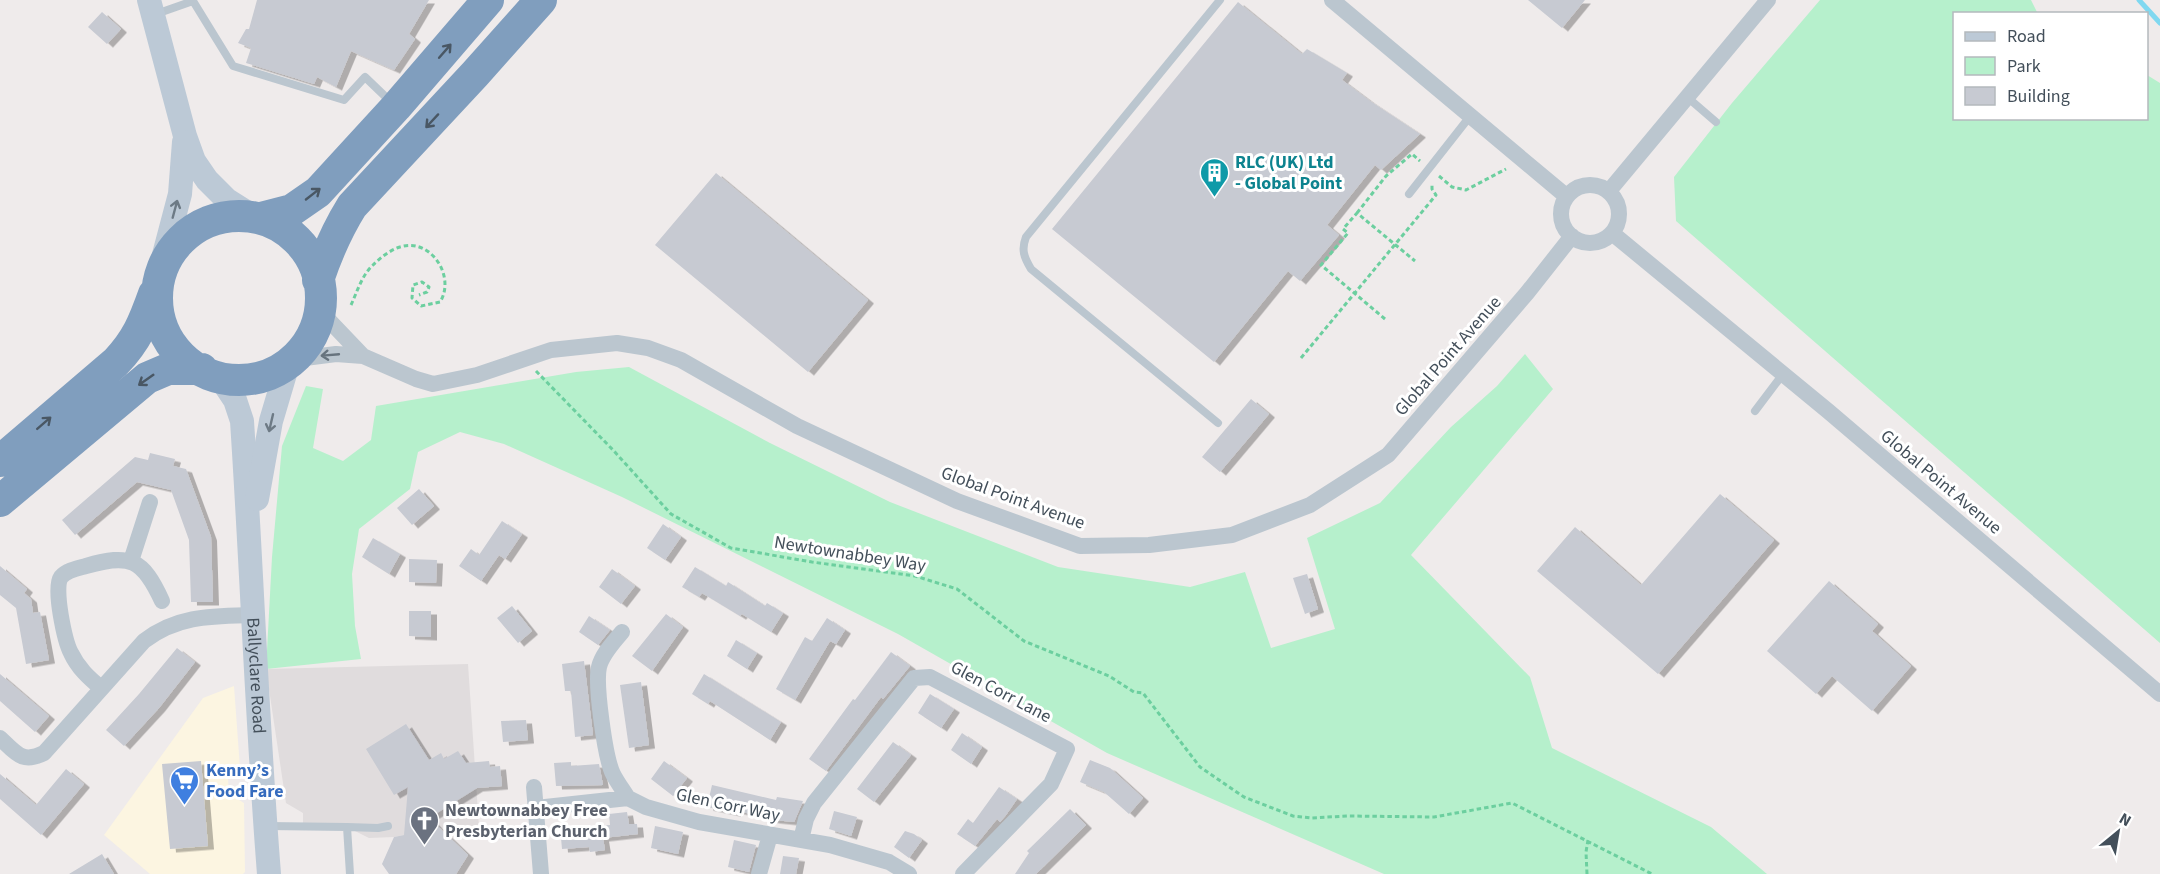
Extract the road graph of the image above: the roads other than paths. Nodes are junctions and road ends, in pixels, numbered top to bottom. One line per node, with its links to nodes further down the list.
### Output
1 (488, 0): 8 (highway, one-way to 1)
2 (541, 0): 19 (highway, one-way to 19)
3 (1220, 0): 26 (lane)
4 (1332, 0): 9 (street)
5 (1768, 0): 7 (street)
6 (150, 8): 8 (lane); 11 (main road)
7 (1687, 97): 10 (lane); 12 (street)
8 (396, 107): 15 (highway, one-way to 8)
9 (1471, 116): 13 (lane); 14 (street)
10 (1716, 122)
11 (185, 136): 15 (main road); 18 (main road, one-way to 11)
12 (1609, 191): 14 (street); 16 (street)
13 (1409, 194)
14 (1566, 196): 17 (street)
15 (257, 218): 18 (highway); 19 (highway)
16 (1612, 233): 17 (street); 24 (street, Global Point Avenue)
17 (1572, 237): 21 (street, Global Point Avenue)
18 (158, 280): 23 (highway); 27 (highway, one-way to 18)
19 (318, 280): 20 (highway)
20 (320, 311): 21 (street, Global Point Avenue); 22 (highway)
21 (363, 356): 22 (street, Global Point Avenue, one-way to 22)
22 (292, 363): 23 (highway); 30 (main road, Ballyclare Road, one-way to 30)
23 (210, 373): 28 (highway, one-way to 28); 30 (main road, Ballyclare Road)
24 (1783, 374): 25 (lane); 36 (street, Global Point Avenue)
25 (1755, 411)
26 (1218, 423)
27 (0, 461)
28 (0, 501)
29 (150, 502): 31 (street)
30 (251, 550): 33 (main road, Ballyclare Road)
31 (131, 561): 32 (street); 35 (street)
32 (162, 601)
33 (253, 615): 35 (street); 41 (main road, Ballyclare Road)
34 (622, 632): 39 (street)
35 (101, 688): 37 (street)
36 (2160, 694)
37 (0, 738)
38 (534, 787): 40 (street)
39 (628, 798): 40 (street, Glen Corr Way); 44 (street, Glen Corr Way)
40 (536, 808): 48 (street)
41 (265, 826): 43 (lane); 46 (main road, Ballyclare Road)
42 (388, 826): 43 (lane)
43 (347, 827): 47 (lane)
44 (770, 835): 45 (street, Glen Corr Way); 49 (street)
45 (801, 840): 50 (street, Glen Corr Way); 51 (street, Glen Corr Lane)
46 (269, 874)
47 (350, 874)
48 (541, 874)
49 (759, 874)
50 (909, 874)
51 (963, 874)

